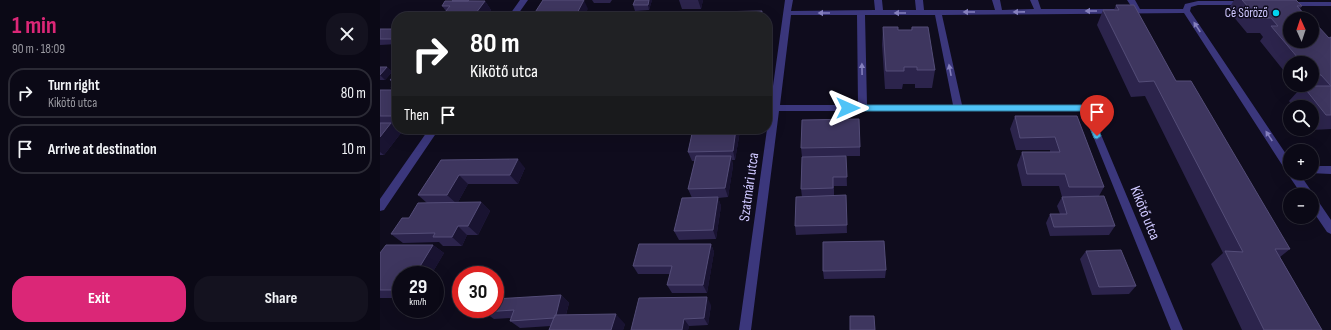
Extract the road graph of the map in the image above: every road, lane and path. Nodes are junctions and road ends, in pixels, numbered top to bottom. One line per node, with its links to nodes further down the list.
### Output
1 (524, 0): 14 (street)
2 (789, 0): 18 (street, Szatmári utca)
3 (878, 0): 20 (street)
4 (919, 0): 15 (street)
5 (996, 0): 17 (street)
6 (1034, 0): 13 (street)
7 (1131, 0): 11 (street)
8 (1253, 4): 12 (street)
9 (1276, 4): 10 (street)
10 (1331, 4)
11 (1137, 10): 12 (street); 13 (street, one-way to 13)
12 (1186, 10): 27 (street, one-way to 12)
13 (1038, 11): 17 (street, one-way to 17)
14 (516, 12)
15 (920, 12): 16 (street); 20 (street, one-way to 20)
16 (938, 12): 17 (street, one-way to 16); 23 (street, one-way to 16)
17 (999, 12)
18 (787, 13): 19 (street, one-way to 18); 21 (street, Szatmári utca)
19 (861, 13): 20 (street); 22 (street, one-way to 19)
20 (879, 13)
21 (775, 108): 22 (street); 24 (street, Szatmári utca)
22 (863, 108): 23 (street)
23 (958, 108): 34 (street, Kikötő utca)
24 (772, 130)
25 (431, 134): 30 (street)
26 (771, 134): 33 (street, Szatmári utca)
27 (1283, 157)
28 (1319, 170): 29 (street)
29 (1331, 170)
30 (380, 207)
31 (1319, 211): 32 (street)
32 (1331, 229)
33 (745, 330)
34 (1177, 330)

